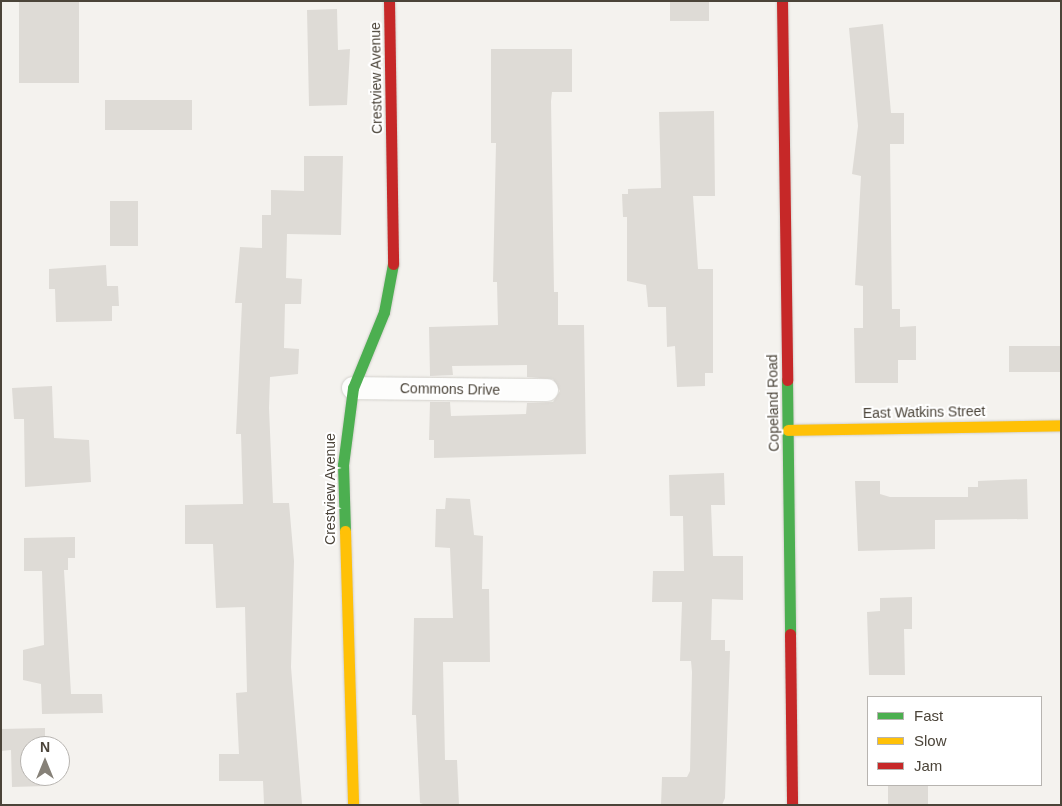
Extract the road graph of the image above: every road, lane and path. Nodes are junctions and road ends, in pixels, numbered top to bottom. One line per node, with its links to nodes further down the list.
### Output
1 (389, 1): 3 (street, Crestview Avenue)
2 (782, 1): 6 (street, Copeland Road)
3 (353, 388): 4 (street, Commons Drive); 7 (street, Crestview Avenue)
4 (547, 390)
5 (1061, 425): 6 (street, East Watkins Street)
6 (788, 430): 8 (street, Copeland Road)
7 (353, 805)
8 (792, 805)

